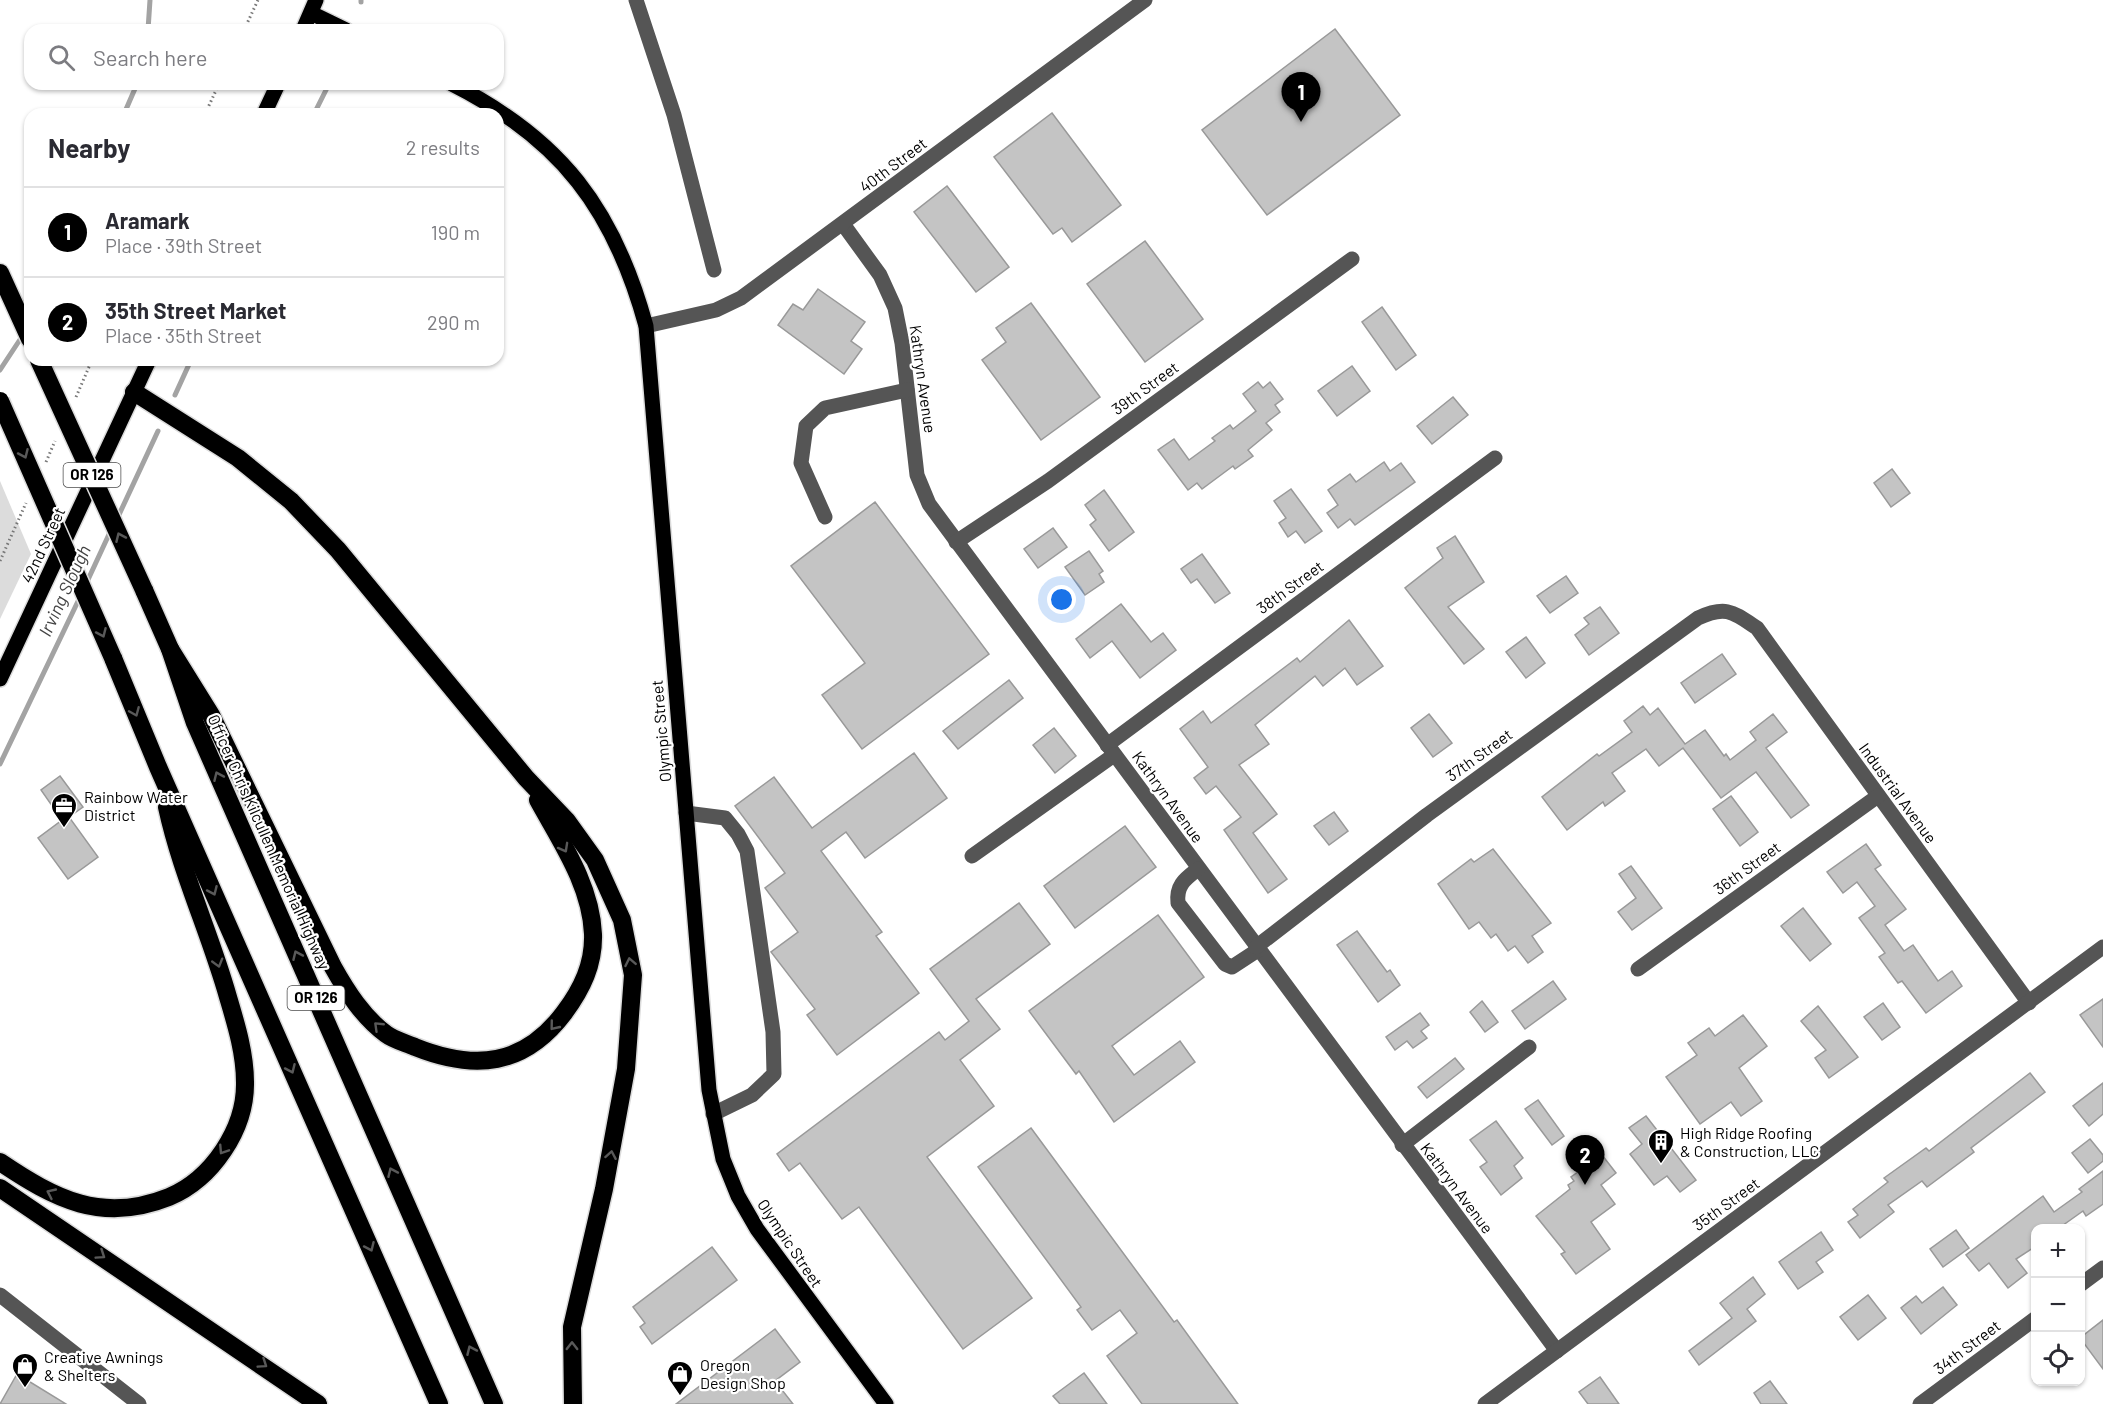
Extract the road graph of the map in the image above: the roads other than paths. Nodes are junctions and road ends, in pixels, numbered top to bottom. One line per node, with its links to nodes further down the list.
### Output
1 (636, 0): 13 (street)
2 (1145, 0): 11 (street, 40th Street)
3 (314, 6): 4 (main road); 5 (main road)
4 (306, 24)
5 (337, 24)
6 (275, 90): 8 (main road)
7 (463, 90): 9 (main road, Olympic Street)
8 (267, 108)
9 (495, 108)
10 (504, 113): 16 (main road, Olympic Street)
11 (843, 224): 16 (street, 40th Street); 19 (street, Kathryn Avenue)
12 (1352, 259): 24 (street, 39th Street)
13 (714, 270)
14 (0, 273): 15 (highway)
15 (24, 326)
16 (646, 326): 32 (main road, Olympic Street)
17 (42, 366): 26 (highway, Officer Chris Kilcullen Memorial Highway / OR 126, one-way to 17, bridge)
18 (146, 366): 20 (main road, 42nd Street)
19 (907, 390): 23 (street); 24 (street, Kathryn Avenue)
20 (134, 392): 27 (main road, 42nd Street); 30 (highway)
21 (0, 401): 29 (highway, OR 126, one-way to 29, bridge)
22 (1495, 458): 28 (street, 38th Street)
23 (825, 517)
24 (956, 542): 28 (street, Kathryn Avenue)
25 (1733, 611): 31 (street, Industrial Avenue); 36 (street, 37th Street)
26 (170, 649): 30 (highway, one-way to 26); 52 (highway, Officer Chris Kilcullen Memorial Highway / OR 126, one-way to 26)
27 (0, 679)
28 (1110, 750): 33 (street, 38th Street); 34 (street, Kathryn Avenue)
29 (158, 767): 42 (highway, one-way to 42); 51 (highway, OR 126, one-way to 51)
30 (526, 778): 53 (highway, one-way to 30)
31 (1878, 796): 37 (street, 36th Street); 38 (street, Industrial Avenue)
32 (686, 813): 40 (main road, Olympic Street); 40 (street)
33 (972, 856)
34 (1198, 869): 36 (street, Kathryn Avenue); 36 (street, 37th Street)
35 (2103, 947): 38 (street, 35th Street)
36 (1257, 949): 41 (street, Kathryn Avenue)
37 (1638, 969)
38 (2029, 1003): 48 (street, 35th Street)
39 (1529, 1047): 41 (street)
40 (713, 1114): 54 (main road, Olympic Street)
41 (1402, 1145): 48 (street, Kathryn Avenue)
42 (0, 1162)
43 (0, 1188): 50 (highway, one-way to 50)
44 (2103, 1268): 45 (street)
45 (2085, 1281)
46 (0, 1295): 49 (street)
47 (2031, 1322): 56 (street, 34th Street)
48 (1557, 1351): 55 (street, 35th Street)
49 (140, 1404)
50 (318, 1404)
51 (439, 1404)
52 (494, 1404)
53 (573, 1404)
54 (886, 1404)
55 (1485, 1404)
56 (1920, 1404)

